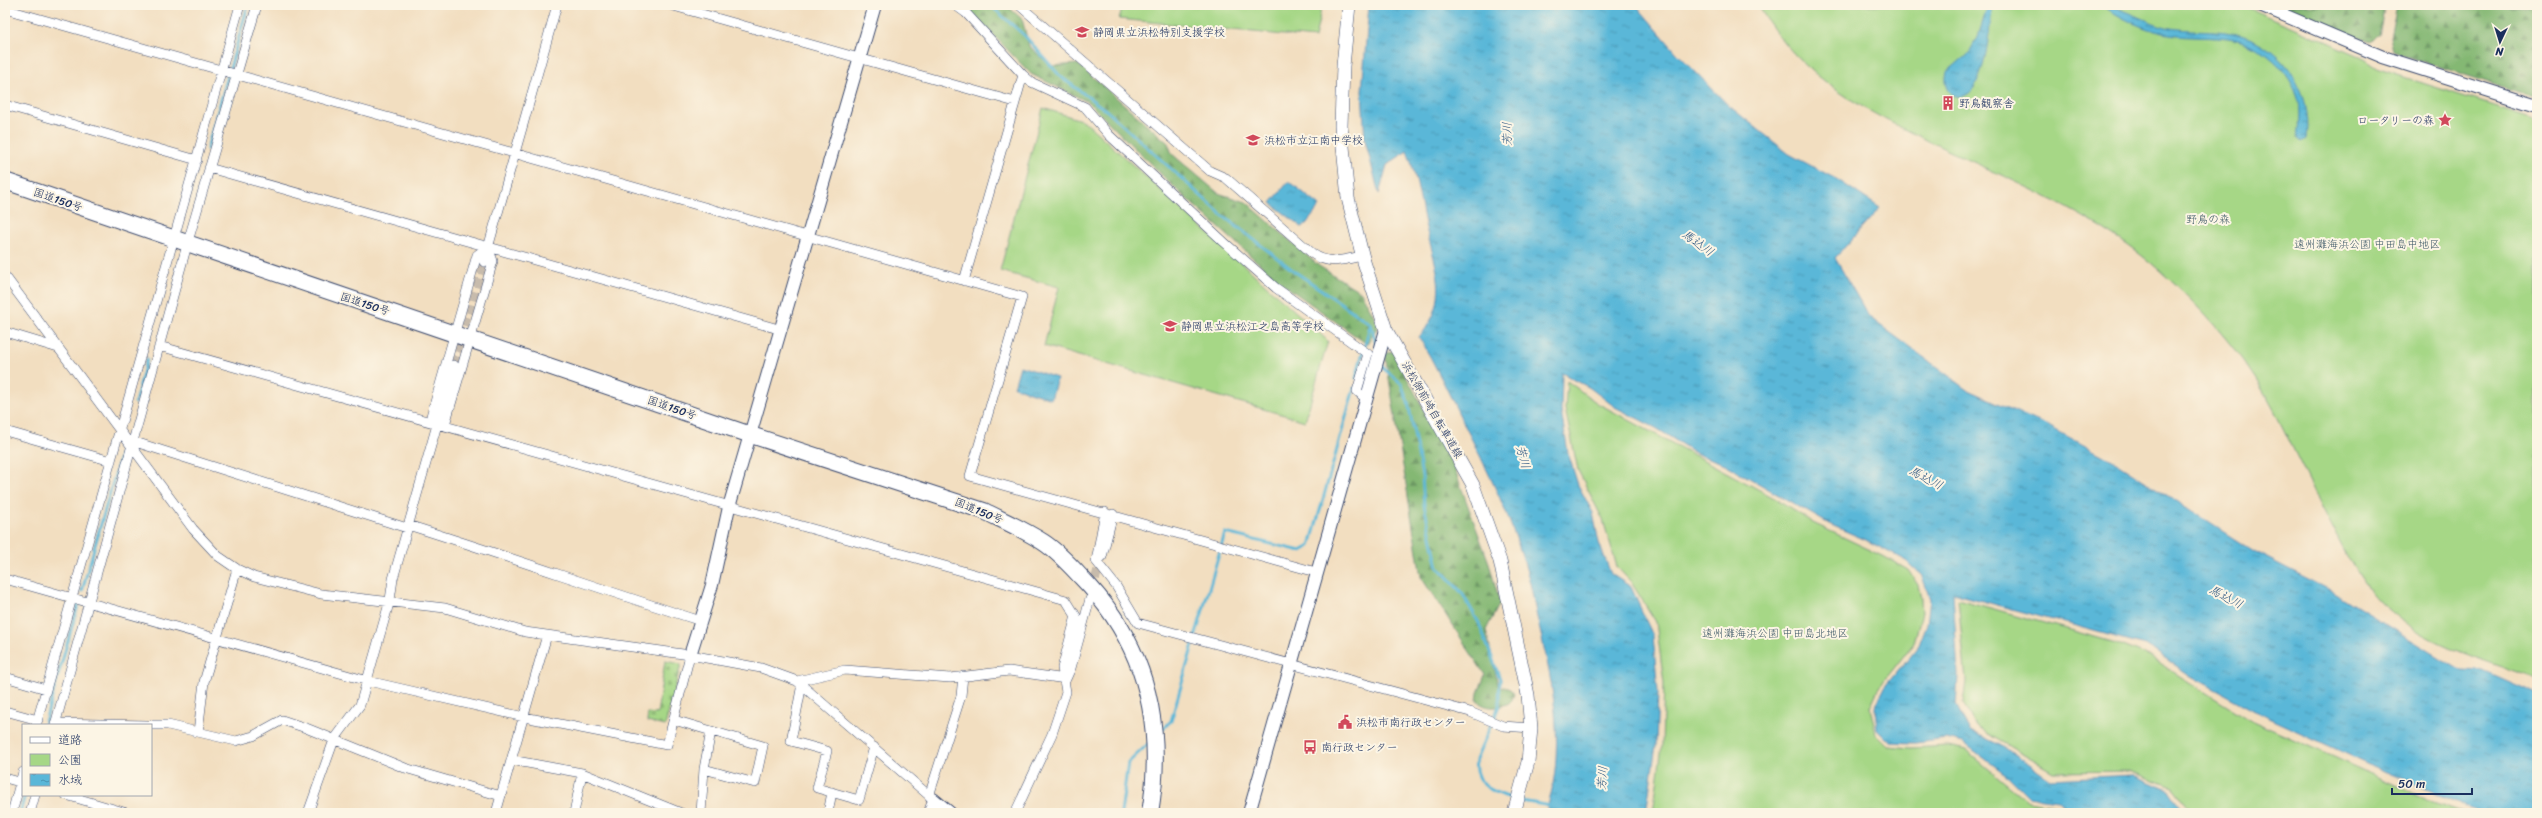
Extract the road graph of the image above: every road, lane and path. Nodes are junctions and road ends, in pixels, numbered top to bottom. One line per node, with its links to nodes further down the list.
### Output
1 (240, 5): 12 (street)
2 (257, 5): 13 (street)
3 (557, 5): 18 (street)
4 (670, 5): 11 (street)
5 (875, 5): 11 (street)
6 (955, 5): 14 (street)
7 (1019, 5): 25 (street)
8 (1350, 5): 25 (main road, 浜松御前崎自転車道線)
9 (2260, 5): 17 (street)
10 (5, 9): 12 (street)
11 (859, 58): 15 (street); 22 (street)
12 (222, 71): 13 (street); 19 (street)
13 (237, 75): 18 (street); 20 (street)
14 (1023, 75): 15 (street); 37 (street)
15 (1015, 102): 28 (street)
16 (5, 105): 19 (street)
17 (2537, 106)
18 (514, 154): 22 (street); 24 (street)
19 (197, 160): 23 (street)
20 (209, 168): 23 (street); 24 (street)
21 (5, 181): 23 (highway, 国道150号)
22 (809, 237): 28 (street); 29 (street)
23 (180, 243): 32 (highway, 国道150号); 34 (street); 39 (street)
24 (488, 247): 26 (street); 29 (street); 32 (street); 33 (street)
25 (1362, 256): 30 (main road, 浜松御前崎自転車道線)
26 (484, 262)
27 (5, 276): 35 (street)
28 (964, 281): 45 (street)
29 (782, 330): 41 (street)
30 (1386, 330): 37 (street); 72 (main road, 浜松御前崎自転車道線)
31 (5, 332): 35 (street)
32 (454, 334): 33 (highway, 国道150号); 38 (street)
33 (471, 339): 38 (street); 41 (highway, 国道150号)
34 (159, 346): 38 (street); 42 (street)
35 (58, 348): 39 (street)
36 (454, 365): 38 (street)
37 (1366, 399): 49 (street)
38 (437, 424): 44 (street); 46 (street)
39 (120, 431): 42 (street); 43 (street)
40 (5, 432): 43 (street)
41 (751, 435): 44 (street); 99 (highway, 国道150号)
42 (131, 443): 46 (street); 48 (street); 54 (street)
43 (111, 461): 51 (street)
44 (729, 508): 55 (street); 62 (street)
45 (1109, 513): 47 (street); 49 (street); 59 (street)
46 (408, 527): 53 (street); 55 (street)
47 (1102, 557)
48 (237, 569): 53 (street); 57 (street)
49 (1316, 572): 59 (street)
50 (5, 578): 51 (street)
51 (72, 597): 54 (street); 65 (street)
52 (1090, 599): 62 (street)
53 (390, 600): 56 (street); 63 (street)
54 (90, 601): 57 (street); 70 (street)
55 (701, 621): 58 (street)
56 (547, 635): 58 (street); 67 (street)
57 (218, 638): 63 (street); 74 (street)
58 (690, 655): 64 (street); 68 (street)
59 (1291, 664): 72 (street); 100 (street)
60 (963, 676): 62 (street); 64 (street); 86 (street)
61 (5, 677): 65 (street)
62 (1066, 679): 98 (street)
63 (368, 681): 67 (street); 75 (street)
64 (800, 682): 76 (street); 82 (street)
65 (46, 689): 69 (street)
66 (5, 711): 69 (street)
67 (524, 717): 68 (street); 77 (street)
68 (674, 720): 73 (street)
69 (37, 723)
70 (55, 724)
71 (152, 725): 74 (street)
72 (1531, 728): 101 (main road, 浜松御前崎自転車道線)
73 (711, 731): 78 (street); 78 (street)
74 (198, 732): 75 (street)
75 (334, 740): 85 (street); 90 (street)
76 (874, 747): 82 (street); 86 (street)
77 (511, 760): 79 (street); 85 (street)
78 (704, 769): 94 (street)
79 (582, 773): 92 (street); 93 (street)
80 (5, 778): 81 (street)
81 (22, 782): 87 (street)
82 (832, 792): 95 (street)
83 (35, 796): 88 (street)
84 (69, 796): 89 (street)
85 (501, 796): 91 (street)
86 (931, 797): 96 (street); 97 (street)
87 (12, 813)
88 (30, 813)
89 (127, 813)
90 (308, 813)
91 (496, 813)
92 (574, 813)
93 (681, 813)
94 (701, 813)
95 (828, 813)
96 (928, 813)
97 (950, 813)
98 (1015, 813)
99 (1150, 813)
100 (1249, 813)
101 (1514, 813)

